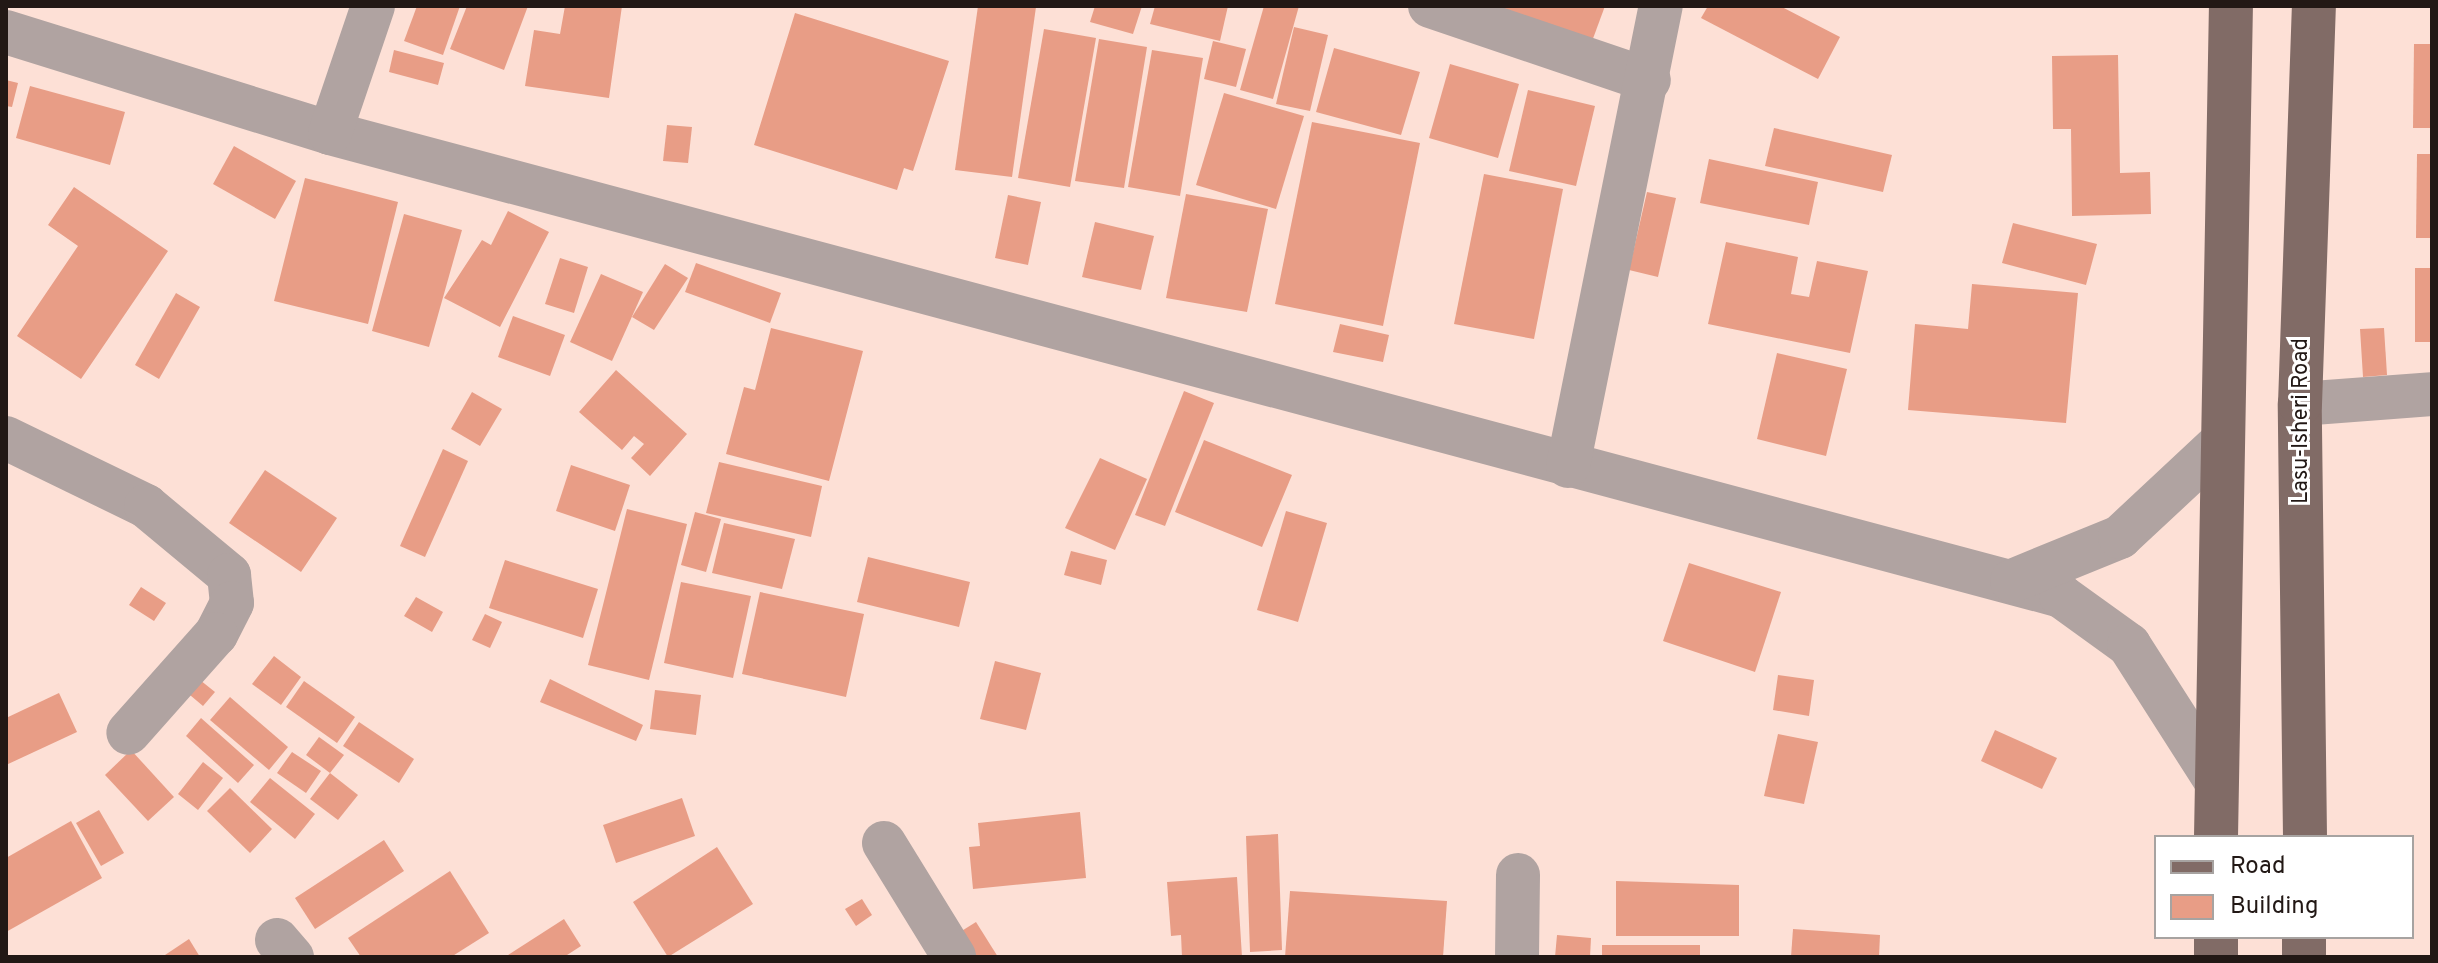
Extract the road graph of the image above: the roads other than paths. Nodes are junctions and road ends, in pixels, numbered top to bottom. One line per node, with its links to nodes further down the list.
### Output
1 (373, 6): 8 (street)
2 (1430, 6): 7 (street)
3 (1661, 6): 7 (street)
4 (2231, 6): 12 (main road)
5 (2314, 6): 10 (main road, Lasu-Isheri Road)
6 (6, 32): 8 (street)
7 (1649, 80): 13 (street)
8 (330, 133): 13 (street)
9 (2432, 394): 10 (street)
10 (2300, 404): 18 (main road, Lasu-Isheri Road)
11 (6, 438): 15 (street)
12 (2222, 442): 14 (street); 16 (main road)
13 (1568, 466): 14 (street)
14 (2012, 581): 16 (street)
15 (128, 733)
16 (2216, 781): 17 (main road)
17 (2216, 835)
18 (2305, 835)
19 (884, 843): 21 (street)
20 (1518, 875): 22 (street)
21 (954, 957)
22 (1517, 957)

